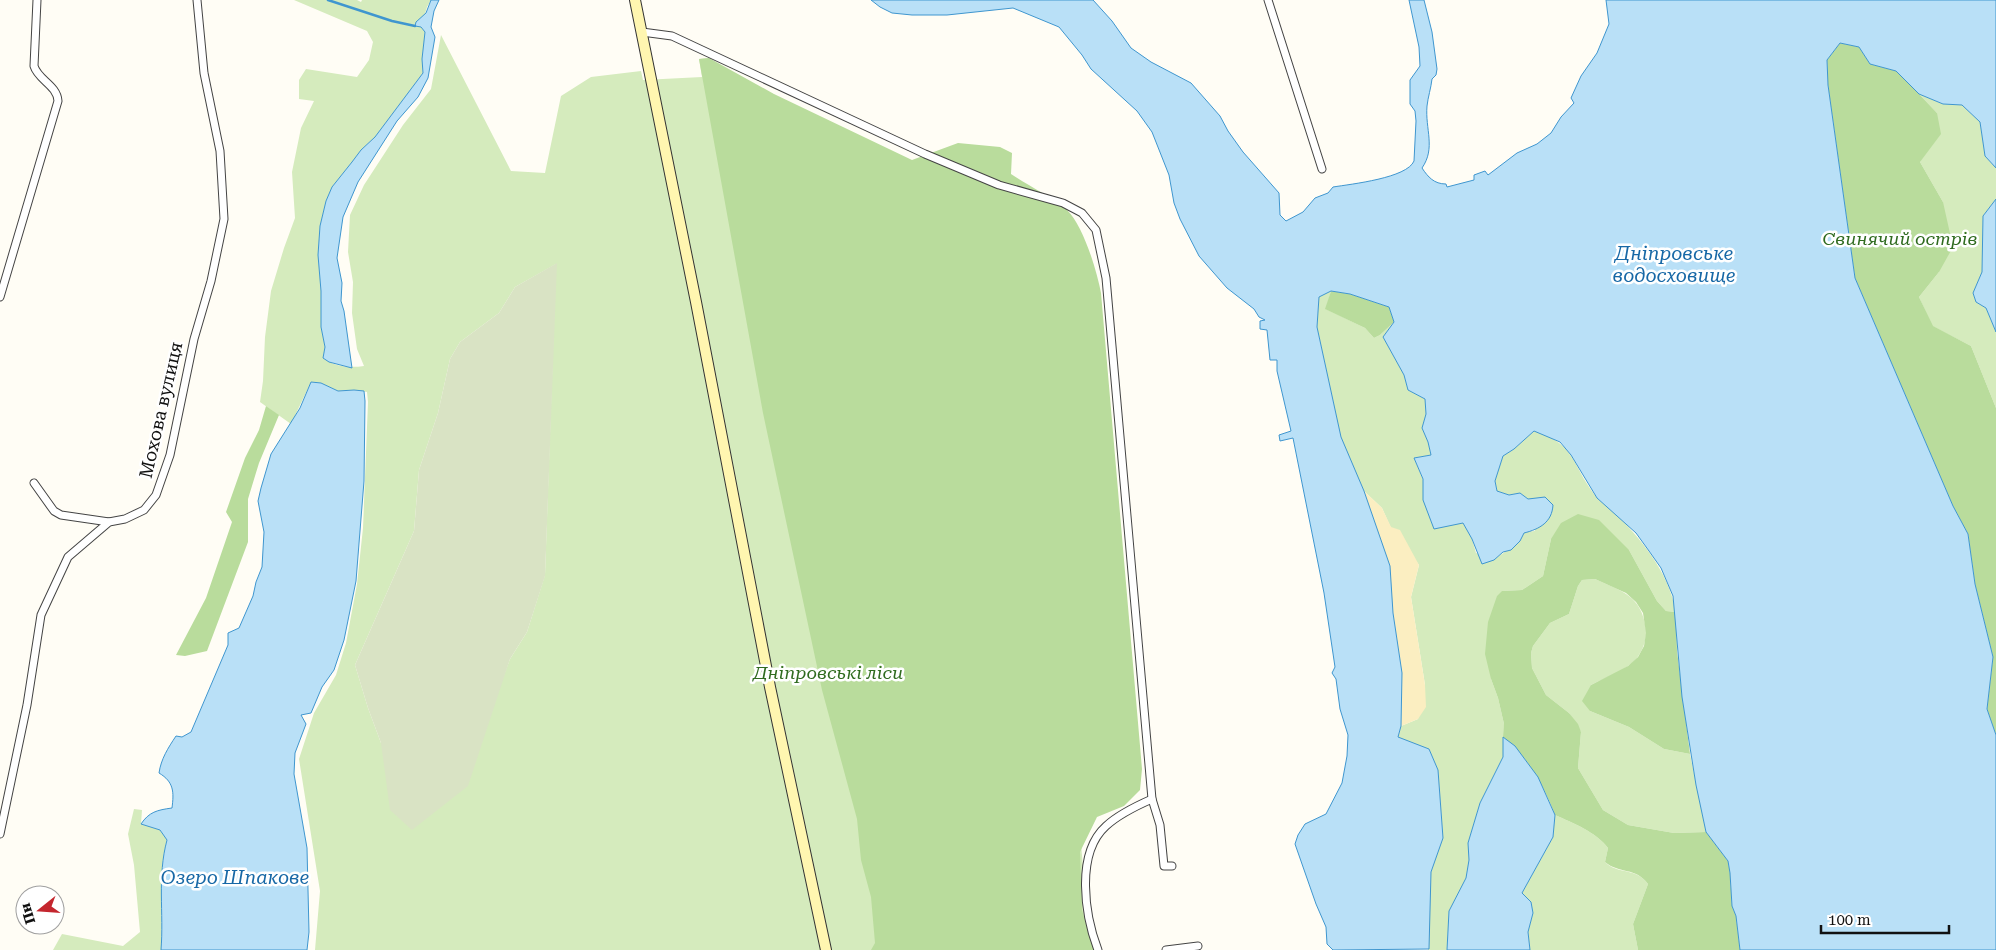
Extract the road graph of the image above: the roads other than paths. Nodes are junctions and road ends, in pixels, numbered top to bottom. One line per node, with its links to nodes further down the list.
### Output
1 (37, 0): 7 (street)
2 (197, 0): 9 (street, Мохова вулиця)
3 (635, 0): 5 (main road)
4 (1268, 0): 6 (street)
5 (642, 32): 10 (street); 14 (main road)
6 (1322, 169)
7 (0, 297)
8 (34, 484): 9 (street)
9 (109, 522): 11 (street, Мохова вулиця)
10 (1152, 799): 12 (street); 15 (street)
11 (0, 834)
12 (1172, 866)
13 (1198, 946): 16 (street)
14 (826, 950)
15 (1098, 950)
16 (1166, 950)

